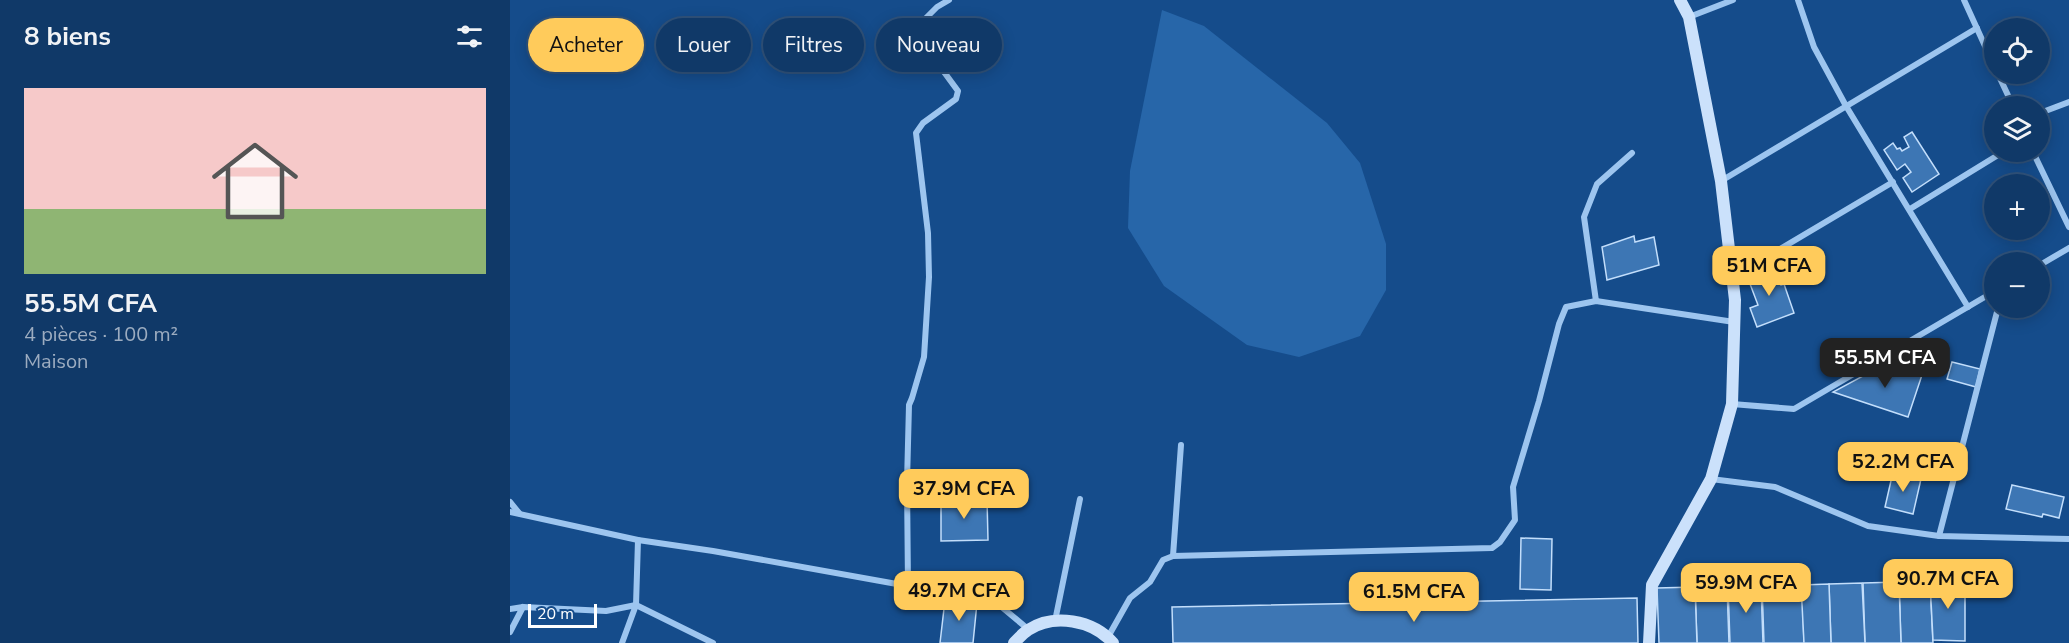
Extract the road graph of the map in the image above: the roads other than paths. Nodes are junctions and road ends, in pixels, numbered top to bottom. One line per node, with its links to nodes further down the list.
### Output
1 (949, 0): 38 (street)
2 (1680, 0): 6 (street)
3 (1732, 0): 6 (street)
4 (1798, 0): 10 (street)
5 (1964, 0): 7 (street)
6 (1689, 17): 15 (street)
7 (1977, 28): 8 (street); 10 (street)
8 (1984, 44)
9 (2069, 102): 11 (street)
10 (1846, 106): 15 (street); 16 (street)
11 (2050, 109)
12 (1632, 153): 23 (street)
13 (1987, 162): 17 (street)
14 (2038, 162): 18 (street)
15 (1721, 181): 21 (street)
16 (1893, 182): 17 (street); 21 (street)
17 (1910, 209): 24 (street)
18 (2069, 227)
19 (2069, 248): 20 (street)
20 (2050, 259)
21 (1732, 278): 26 (street)
22 (1984, 298): 24 (street)
23 (1596, 301): 26 (street); 37 (street)
24 (1968, 307): 27 (street)
25 (1995, 318): 34 (street)
26 (1734, 322): 27 (street)
27 (1732, 404): 29 (street)
28 (1181, 445): 37 (street)
29 (1711, 479): 34 (street); 49 (street)
30 (1080, 499): 42 (street)
31 (510, 502): 33 (street)
32 (510, 512): 33 (street)
33 (519, 513): 35 (street)
34 (1939, 536): 36 (street)
35 (638, 540): 38 (street); 39 (street)
36 (2069, 540)
37 (1173, 556): 45 (street)
38 (908, 586): 43 (street)
39 (636, 604): 40 (street); 46 (street); 47 (street)
40 (523, 607): 41 (street); 44 (street)
41 (510, 609)
42 (1055, 621): 43 (street); 45 (street)
43 (1029, 629): 48 (street)
44 (510, 632)
45 (1110, 640)
46 (622, 643)
47 (713, 643)
48 (1014, 643)
49 (1649, 643)

